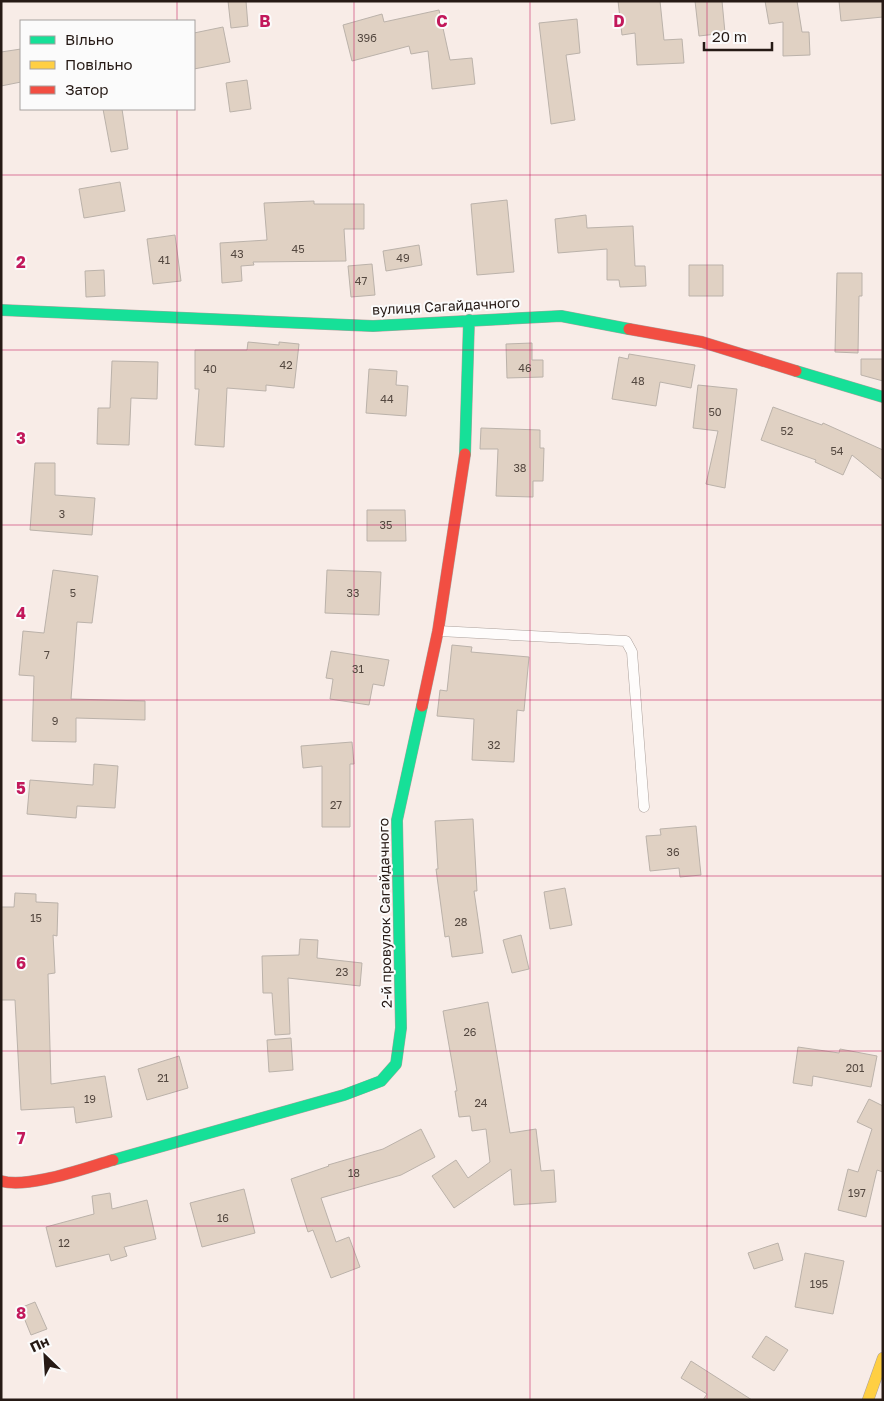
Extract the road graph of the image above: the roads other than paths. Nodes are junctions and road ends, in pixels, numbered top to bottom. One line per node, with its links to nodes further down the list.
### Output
1 (1, 310): 2 (street, вулиця Сагайдачного)
2 (469, 320): 3 (street, вулиця Сагайдачного); 4 (street, 2-й провулок Сагайдачного)
3 (883, 397)
4 (438, 630): 5 (lane); 6 (street, 2-й провулок Сагайдачного)
5 (644, 807)
6 (1, 1181)
7 (883, 1358): 8 (street)
8 (868, 1400)

